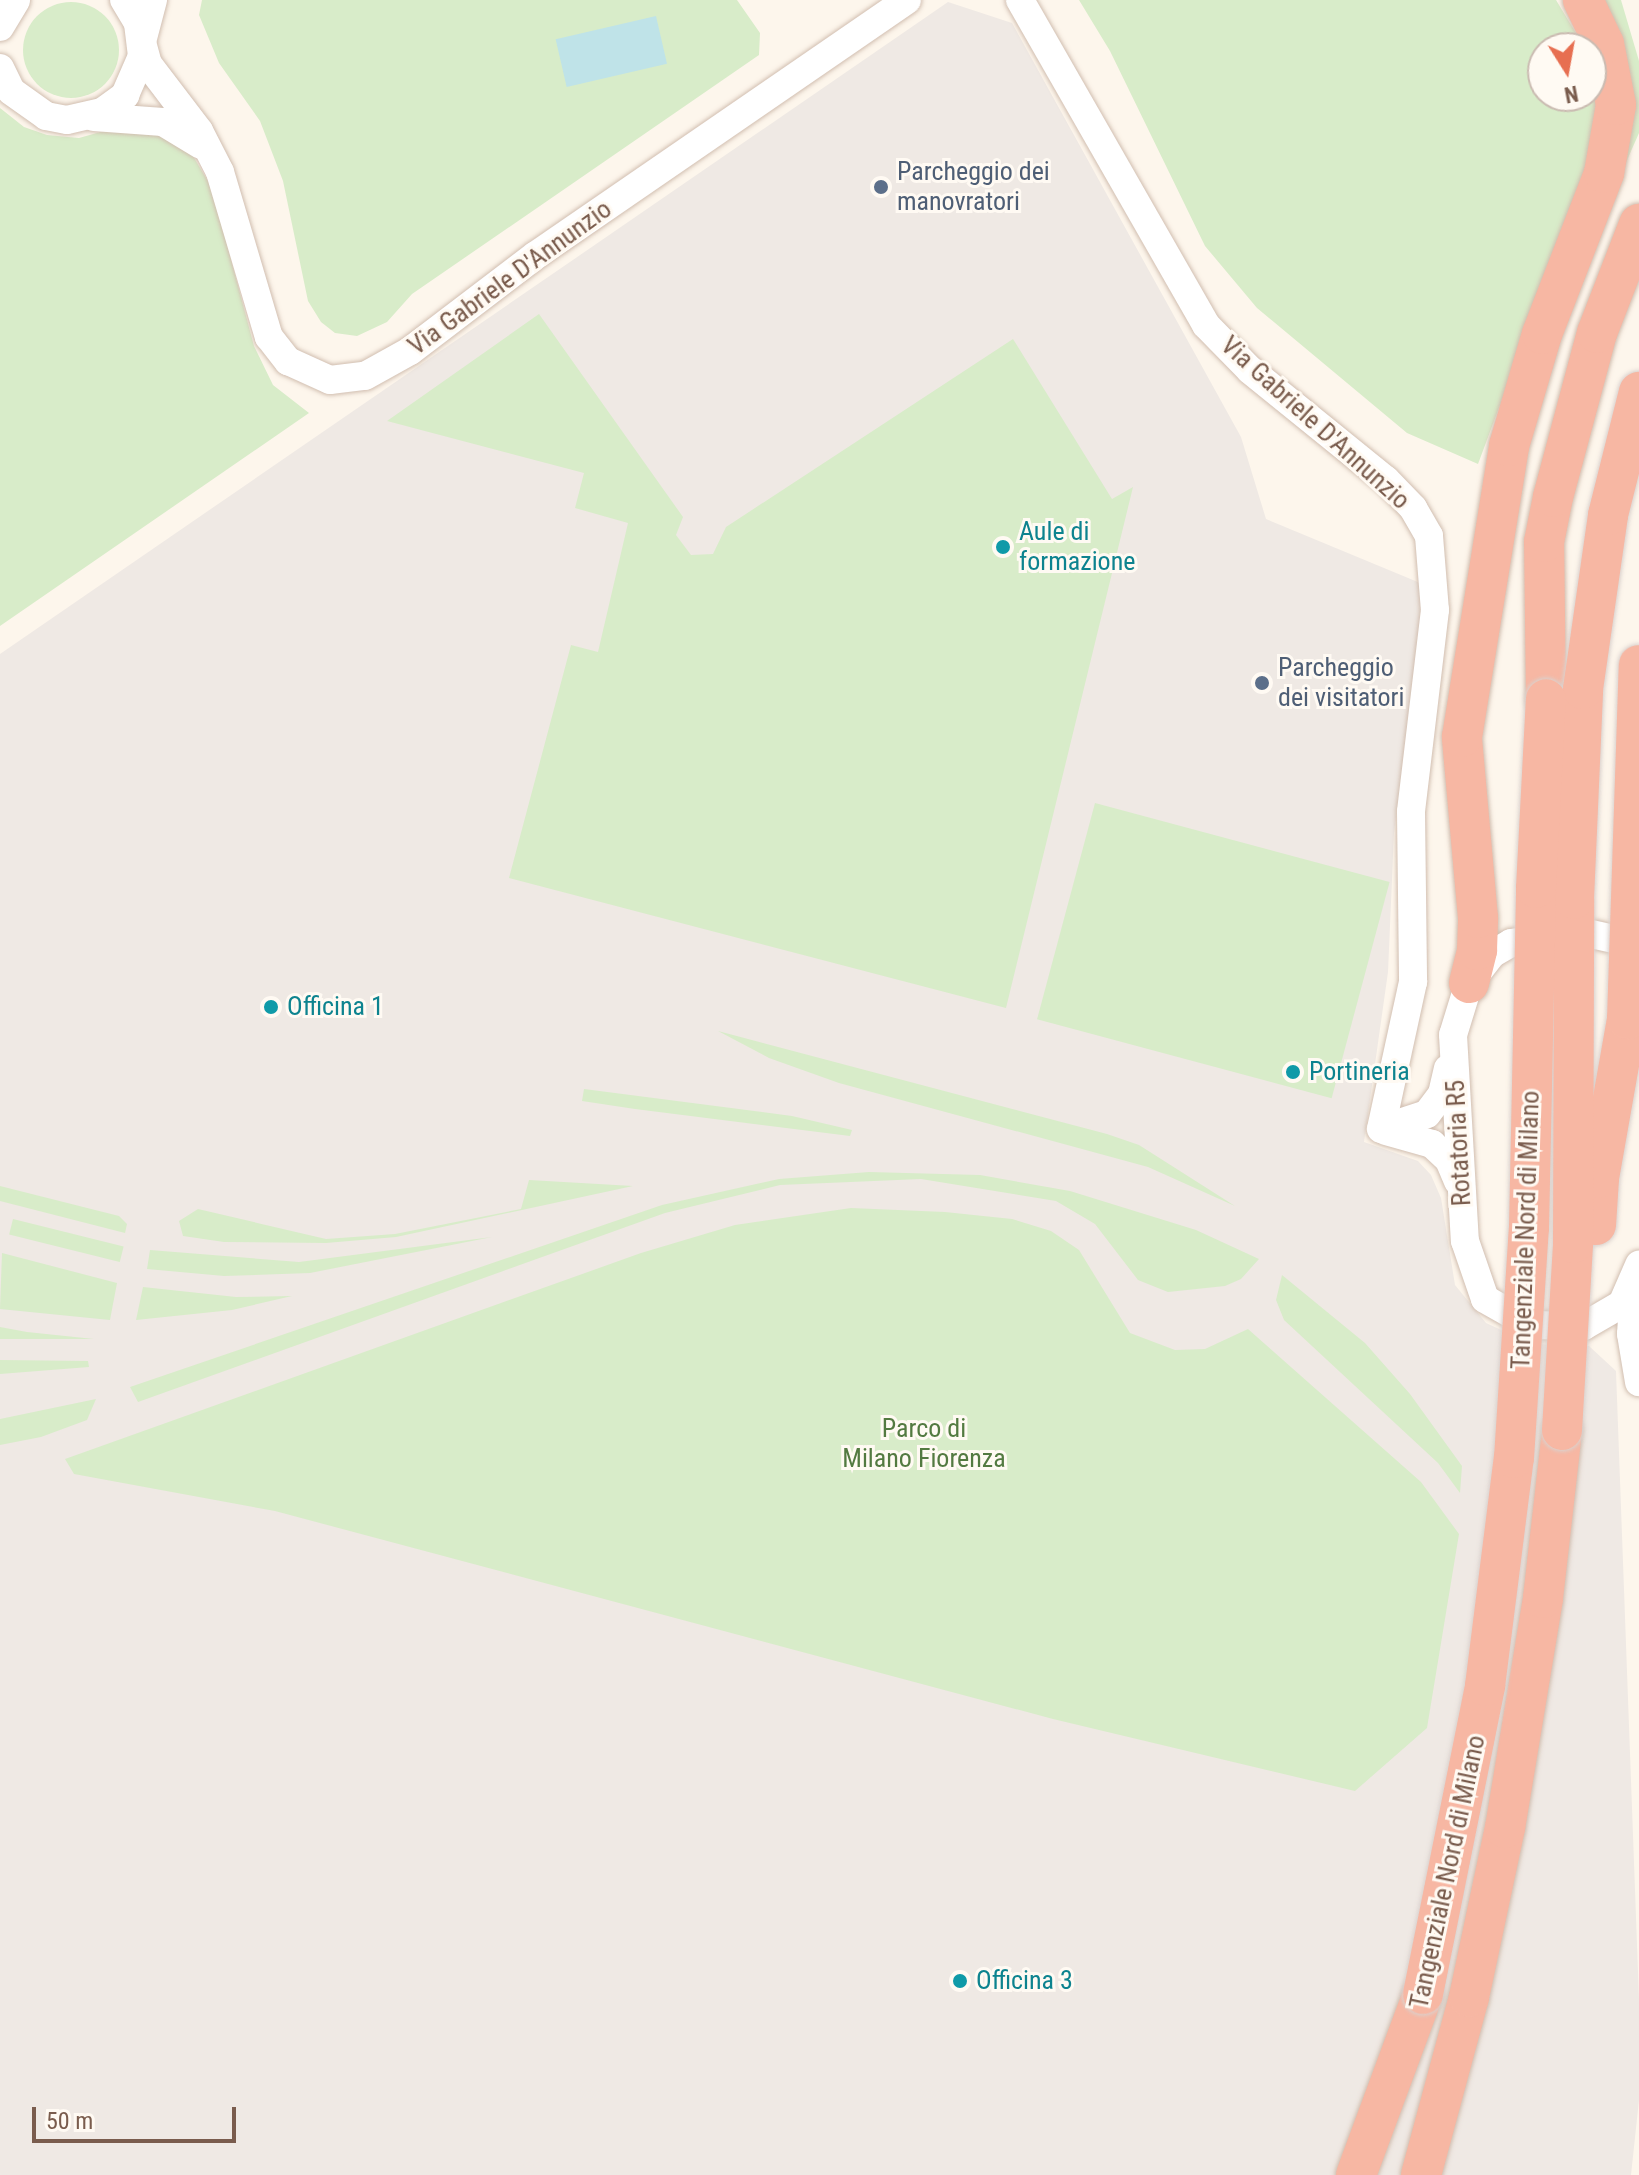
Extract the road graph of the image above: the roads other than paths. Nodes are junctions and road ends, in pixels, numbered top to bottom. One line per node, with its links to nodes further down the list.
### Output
1 (16, 0): 7 (street)
2 (124, 0): 8 (street, Via Gabriele D'Annunzio)
3 (153, 0): 8 (street)
4 (907, 0): 11 (street, Via Gabriele D'Annunzio)
5 (1020, 0): 20 (street, Via Gabriele D'Annunzio)
6 (1583, 0): 18 (highway)
7 (0, 27)
8 (142, 42): 10 (street); 11 (street, Via Gabriele D'Annunzio)
9 (0, 68): 10 (street)
10 (89, 117): 11 (street)
11 (209, 150)
12 (1639, 224): 16 (highway)
13 (1639, 283): 16 (highway, Tangenziale Nord di Milano)
14 (1639, 392): 26 (highway, Tangenziale Nord di Milano, bridge)
15 (1639, 665): 26 (highway, bridge)
16 (1546, 699): 27 (highway, Tangenziale Nord di Milano, bridge)
17 (1639, 952): 18 (street, Rotatoria R5)
18 (1469, 983): 19 (street, Rotatoria R5)
19 (1453, 1035): 20 (street); 21 (street, Rotatoria R5)
20 (1381, 1129): 21 (street)
21 (1461, 1193): 23 (street, Rotatoria R5)
22 (1637, 1272): 23 (street); 24 (street)
23 (1584, 1326): 25 (street)
24 (1639, 1382)
25 (1639, 1401)
26 (1562, 1430): 28 (highway, Tangenziale Nord di Milano)
27 (1423, 1994): 29 (highway); 30 (highway, Tangenziale Nord di Milano)
28 (1452, 2062): 31 (highway, Tangenziale Nord di Milano); 32 (highway)
29 (1356, 2175)
30 (1379, 2175)
31 (1421, 2175)
32 (1438, 2175)

